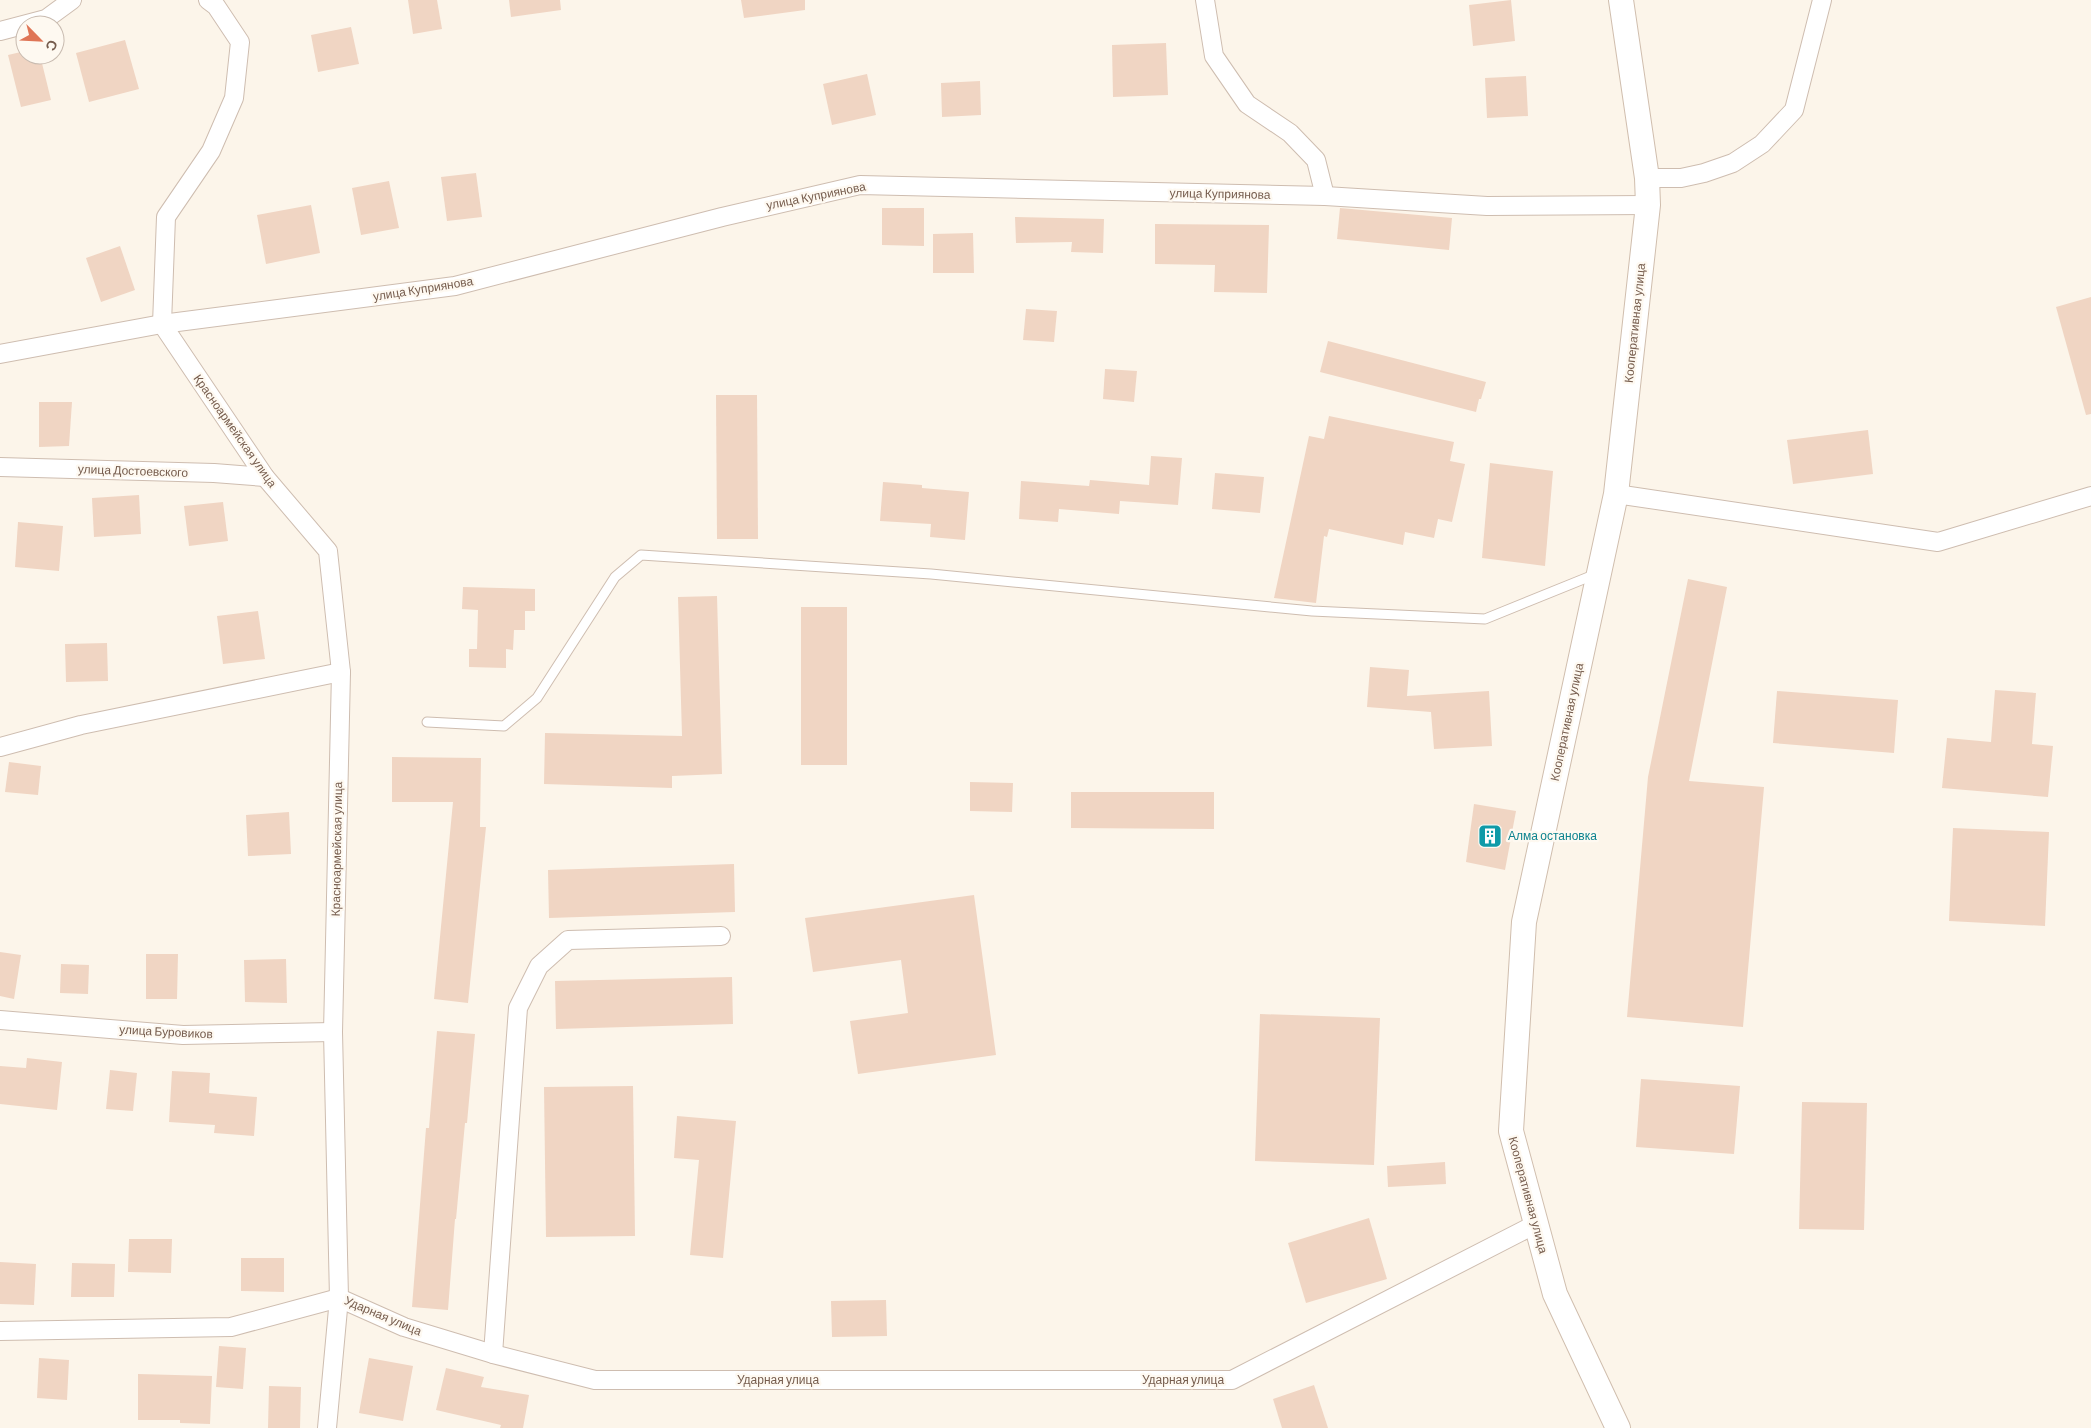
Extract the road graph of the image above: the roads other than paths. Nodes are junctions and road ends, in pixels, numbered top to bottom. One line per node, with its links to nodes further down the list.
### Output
1 (72, 0): 6 (street)
2 (208, 0): 10 (street)
3 (1205, 0): 8 (street)
4 (1621, 0): 7 (main road, Кооперативная улица)
5 (1822, 0): 7 (street)
6 (0, 31)
7 (1647, 178): 9 (main road, Кооперативная улица)
8 (1325, 196): 9 (street, улица Куприянова); 10 (street, улица Куприянова)
9 (1648, 204): 14 (main road, Кооперативная улица)
10 (162, 324): 11 (street, улица Куприянова); 13 (street, Красноармейская улица)
11 (0, 354)
12 (0, 467): 13 (street, улица Достоевского)
13 (265, 477): 17 (street, Красноармейская улица)
14 (1616, 494): 15 (street); 16 (main road, Кооперативная улица)
15 (2091, 496)
16 (1599, 572): 18 (lane); 23 (main road, Кооперативная улица)
17 (341, 672): 19 (street); 22 (street, Красноармейская улица)
18 (427, 722)
19 (0, 747)
20 (721, 936): 26 (street)
21 (0, 1020): 22 (street, улица Буровиков)
22 (332, 1032): 24 (street, Красноармейская улица)
23 (1536, 1224): 26 (street, Ударная улица); 28 (main road, Кооперативная улица)
24 (339, 1298): 25 (street, Ударная улица); 26 (street, Ударная улица); 27 (street, Красноармейская улица)
25 (0, 1332)
26 (493, 1354)
27 (327, 1428)
28 (1618, 1428)

